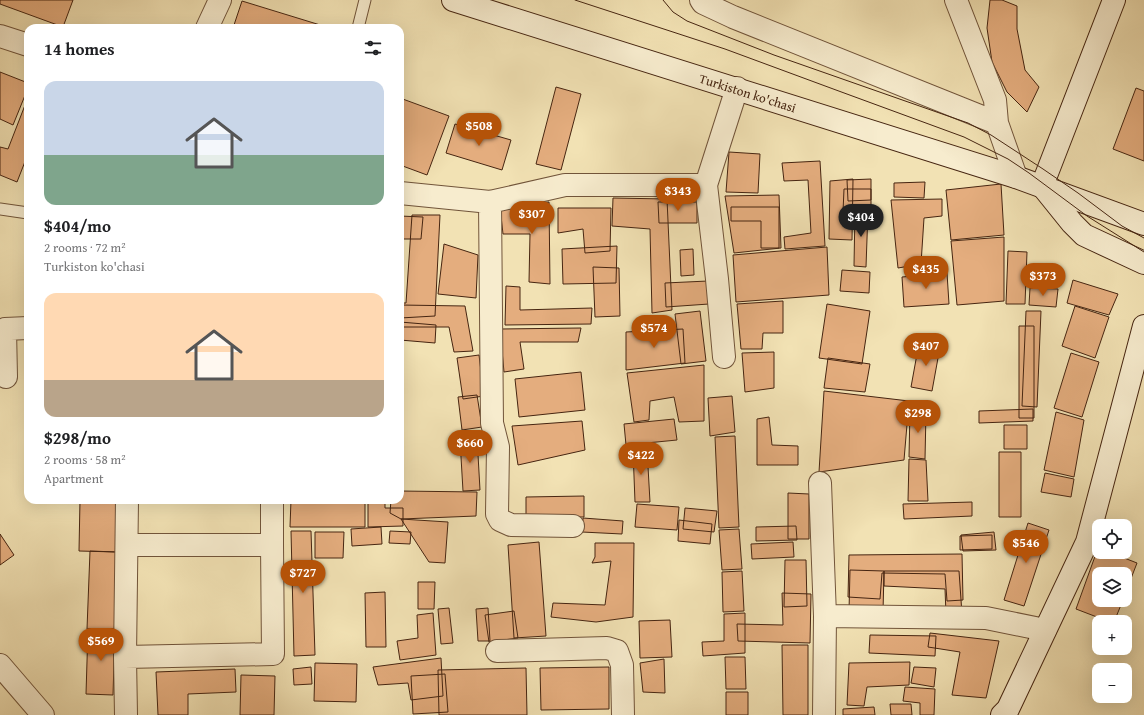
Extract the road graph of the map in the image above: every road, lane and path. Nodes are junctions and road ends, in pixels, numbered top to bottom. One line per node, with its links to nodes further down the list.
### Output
1 (220, 0): 7 (street)
2 (364, 0): 8 (lane)
3 (453, 0): 11 (street, Turkiston ko'chasi)
4 (701, 0): 12 (street)
5 (956, 0): 12 (street)
6 (1114, 0): 15 (street)
7 (210, 24)
8 (359, 24)
9 (0, 36): 10 (street)
10 (24, 44)
11 (737, 88): 13 (street, Turkiston ko'chasi); 14 (street)
12 (997, 123): 13 (street)
13 (1016, 177): 15 (street, Turkiston ko'chasi)
14 (706, 185): 17 (street); 25 (street)
15 (1042, 186): 20 (street, Turkiston ko'chasi); 21 (street)
16 (404, 193): 17 (street)
17 (490, 202): 30 (street)
18 (0, 209): 19 (lane)
19 (24, 212)
20 (1144, 224)
21 (1144, 263)
22 (3, 326): 24 (street); 26 (street)
23 (1144, 326): 34 (street)
24 (24, 328)
25 (724, 357)
26 (6, 377)
27 (820, 483): 33 (street)
28 (127, 504): 31 (street)
29 (272, 504): 32 (street)
30 (573, 526)
31 (127, 545): 32 (street); 36 (street)
32 (272, 545): 36 (street)
33 (825, 616): 34 (street); 41 (street)
34 (1045, 630): 42 (street)
35 (497, 652): 40 (street)
36 (126, 657): 39 (street)
37 (0, 665): 38 (street)
38 (43, 715)
39 (126, 715)
40 (623, 715)
41 (824, 715)
42 (1002, 715)

